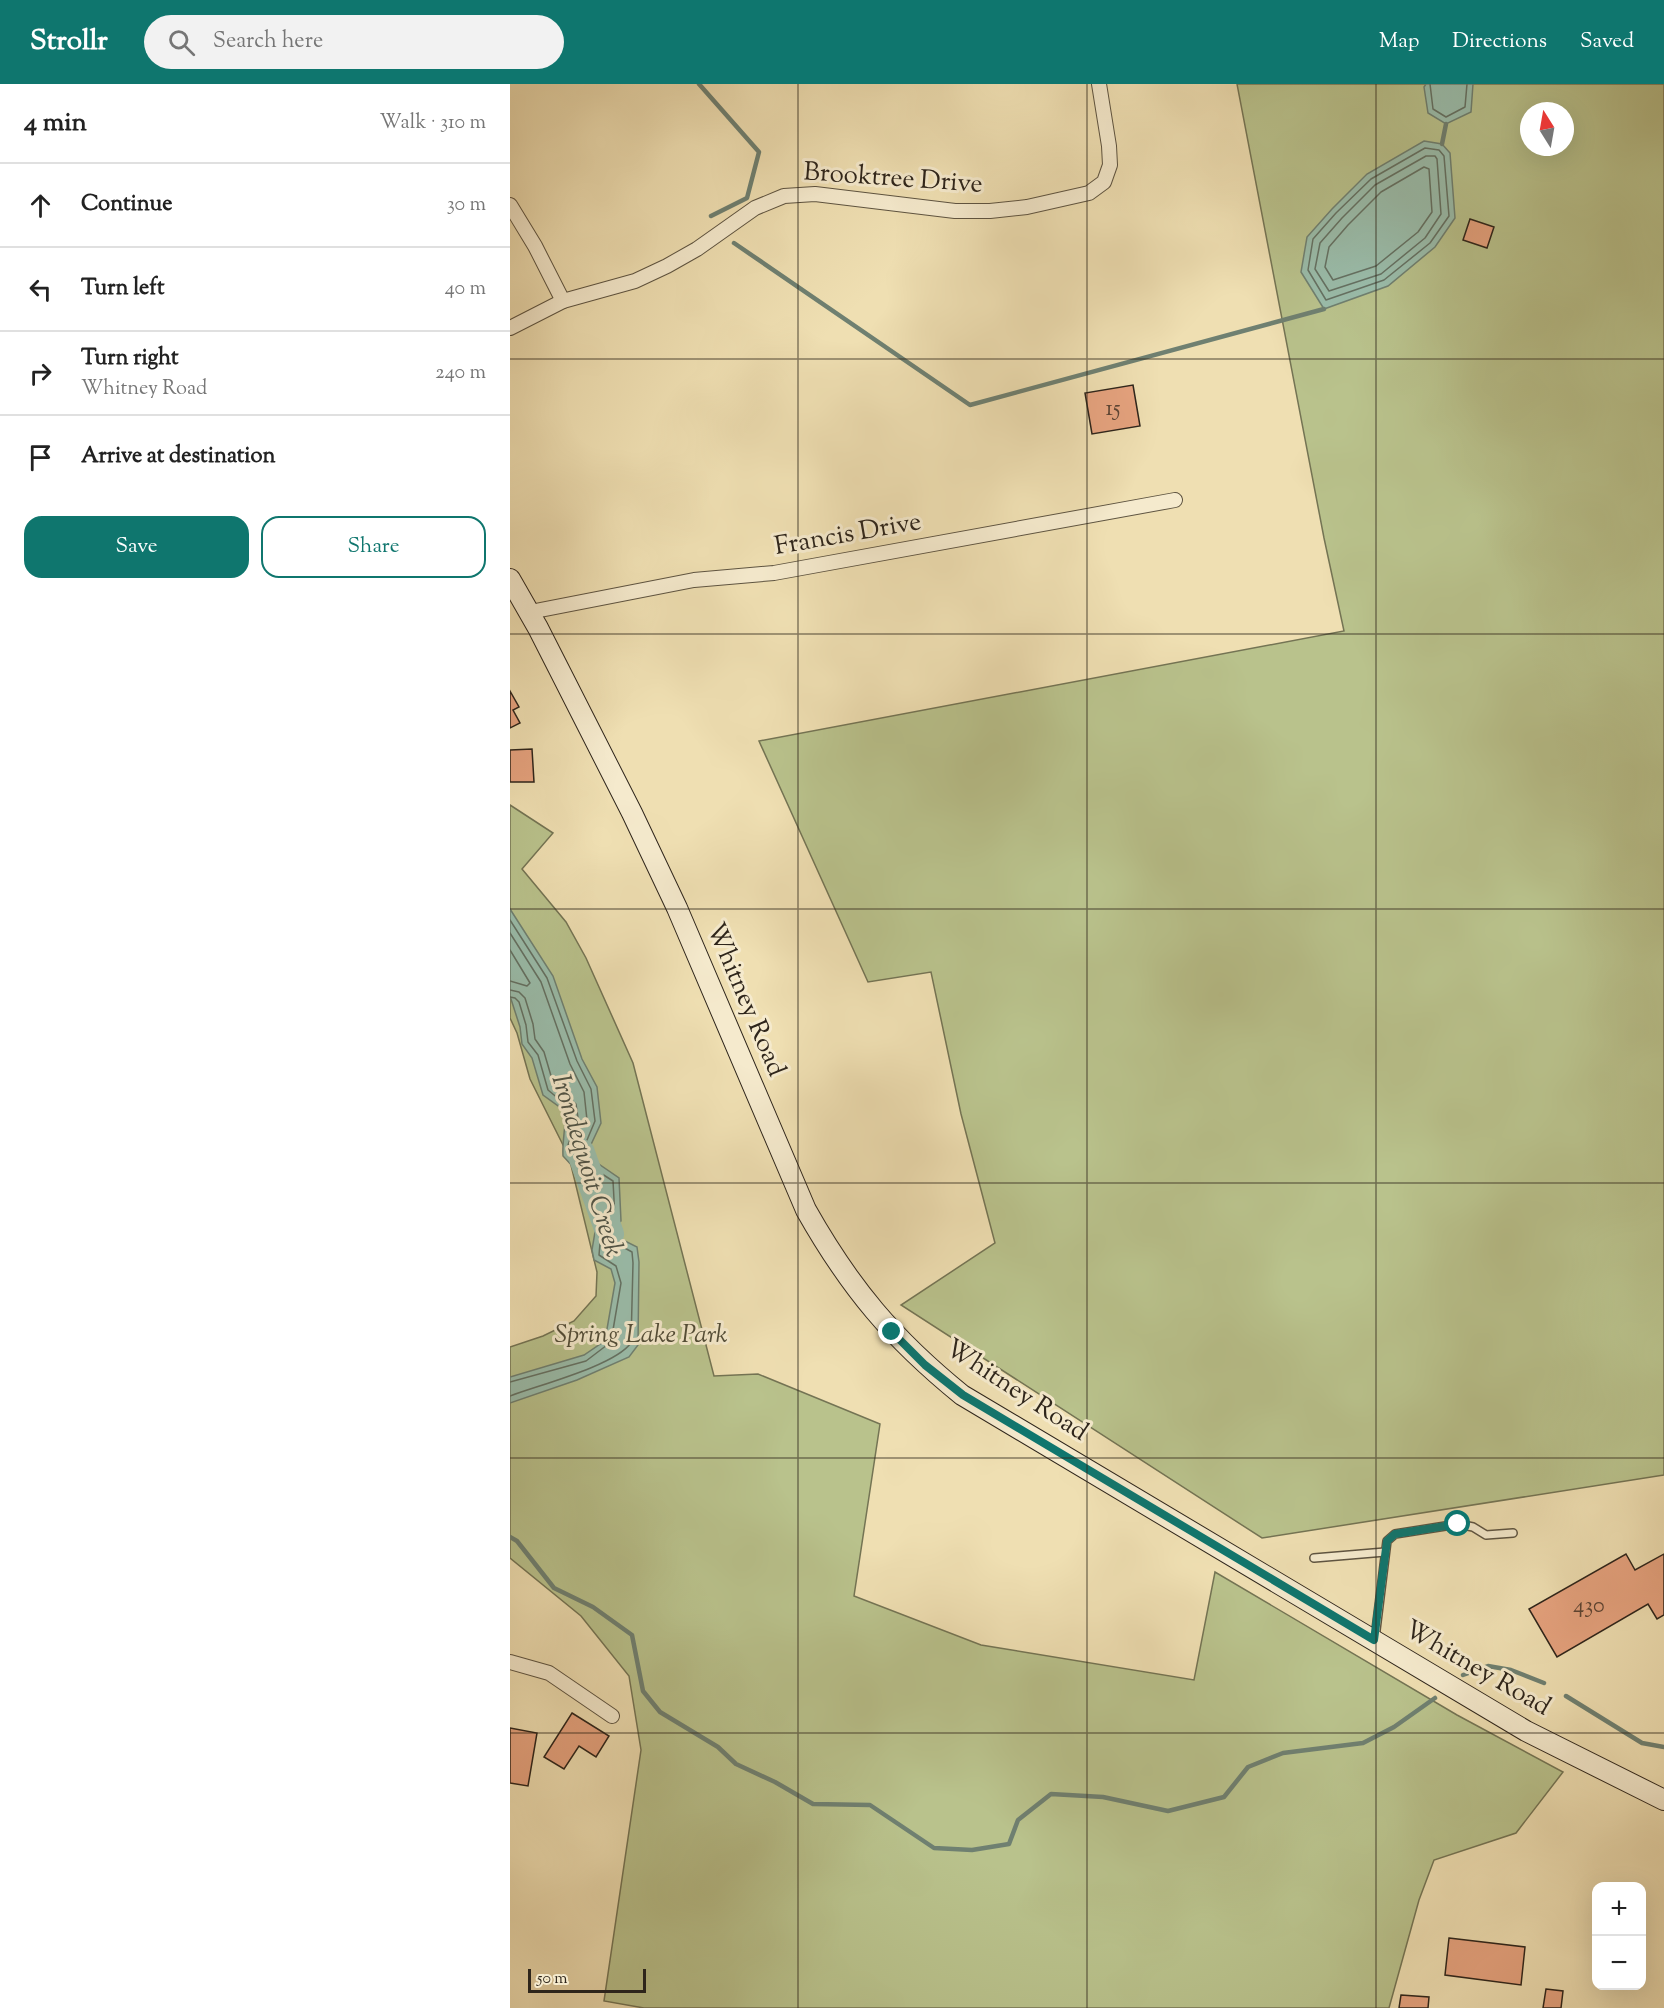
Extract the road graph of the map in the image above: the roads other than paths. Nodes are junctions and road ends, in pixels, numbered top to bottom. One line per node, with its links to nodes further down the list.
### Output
1 (1099, 84): 3 (street, Brooktree Drive)
2 (510, 205): 3 (street)
3 (563, 301): 4 (street, Brooktree Drive)
4 (510, 328)
5 (1175, 500): 7 (street, Francis Drive)
6 (510, 579): 7 (main road, Whitney Road)
7 (530, 612): 11 (main road, Whitney Road)
8 (1513, 1533): 9 (lane)
9 (1385, 1552): 10 (lane); 11 (lane)
10 (1314, 1558)
11 (1374, 1640): 14 (main road, Whitney Road)
12 (510, 1662): 13 (street)
13 (612, 1716)
14 (1664, 1800)

